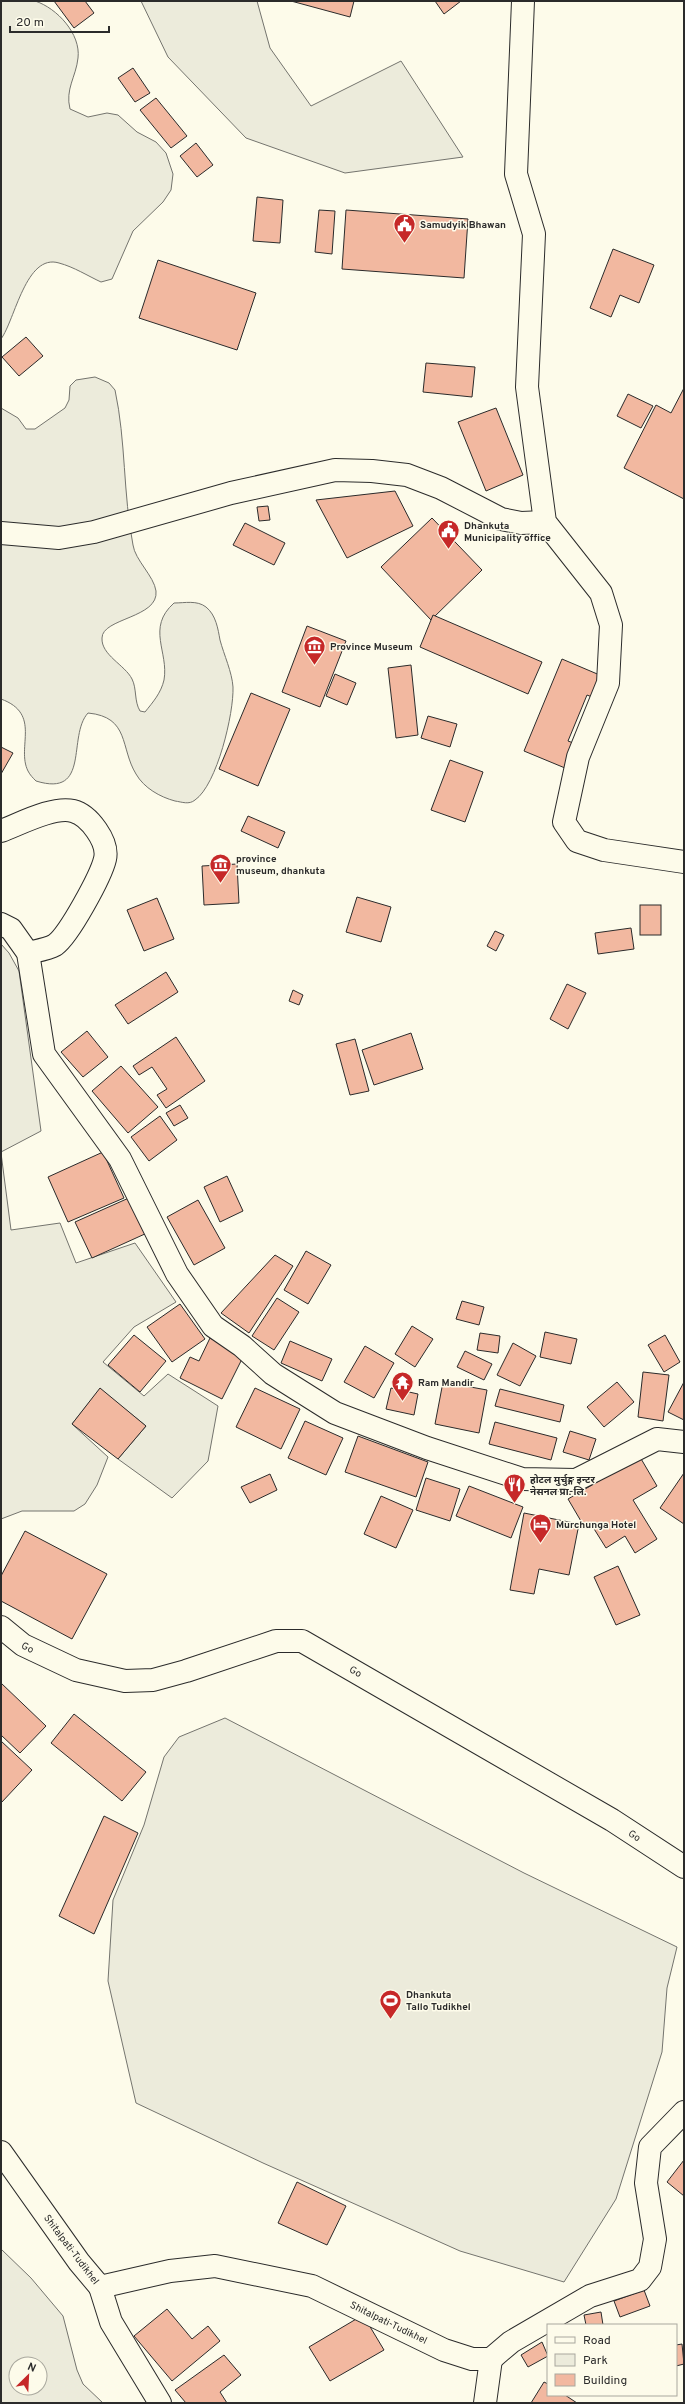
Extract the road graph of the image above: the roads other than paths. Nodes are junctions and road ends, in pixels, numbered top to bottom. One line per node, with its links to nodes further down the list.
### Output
1 (524, 1): 2 (street)
2 (545, 522): 3 (street); 5 (street)
3 (1, 533)
4 (1, 831): 7 (street)
5 (684, 862)
6 (1, 924): 7 (street)
7 (28, 953): 8 (street)
8 (682, 1442)
9 (1, 1627): 10 (street, Go)
10 (684, 1867)
11 (684, 2112): 14 (street)
12 (1, 2152): 13 (street, Shitalpati-Tudikhel)
13 (100, 2287): 14 (street, Shitalpati-Tudikhel); 15 (street)
14 (491, 2359): 16 (street)
15 (160, 2403)
16 (486, 2403)

